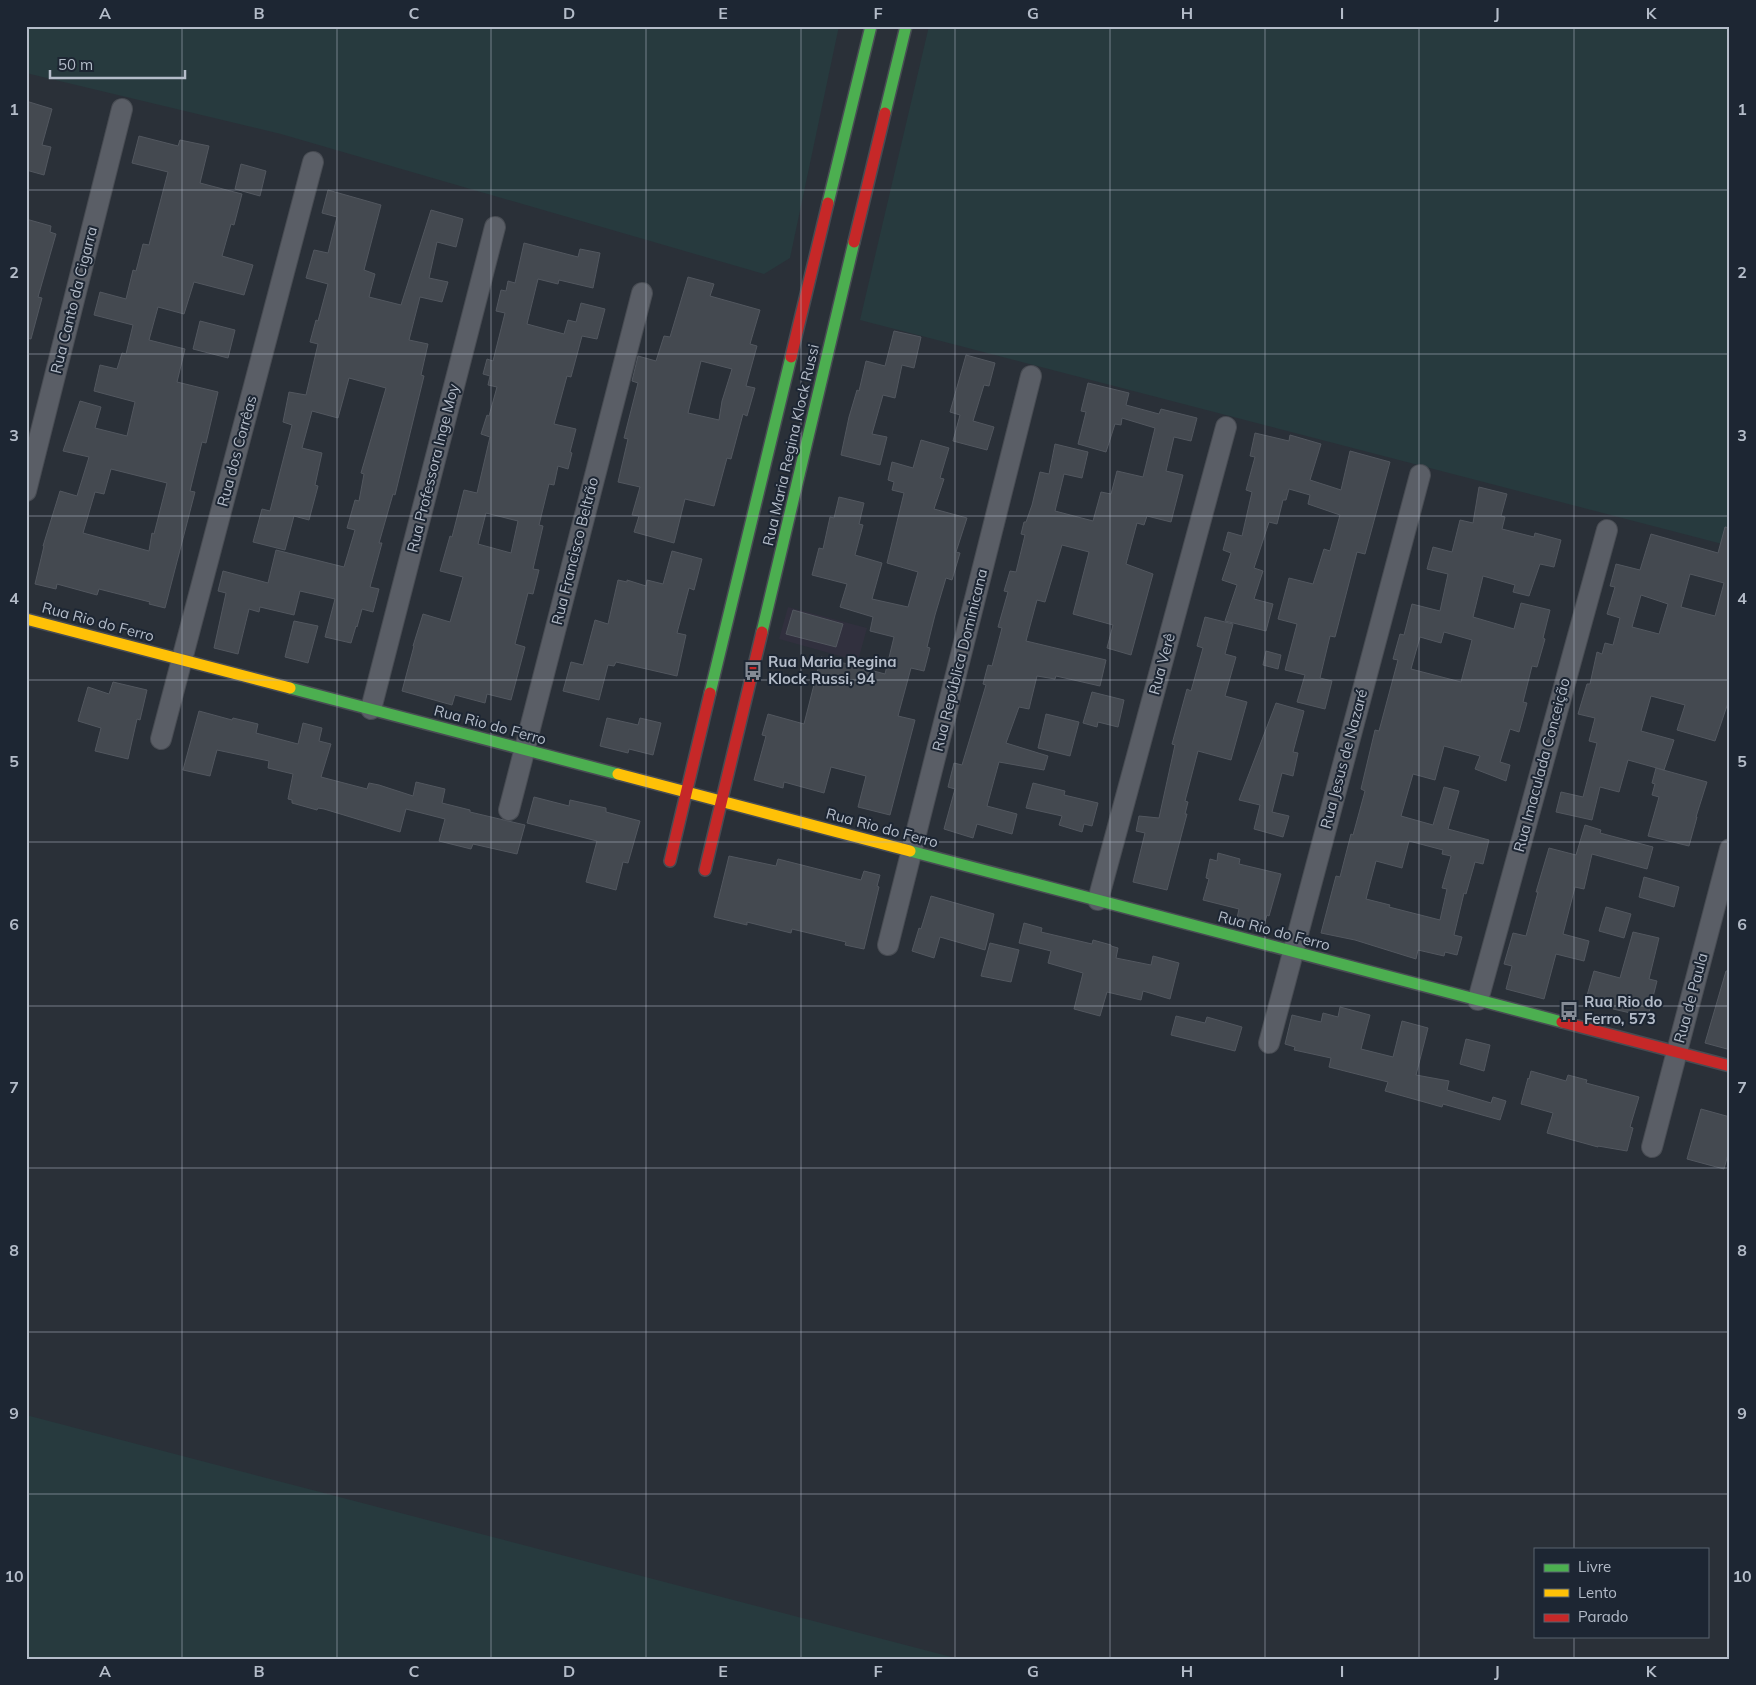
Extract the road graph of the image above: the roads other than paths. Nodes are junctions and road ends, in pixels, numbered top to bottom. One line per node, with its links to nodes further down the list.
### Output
1 (871, 26): 17 (street, Rua Maria Regina Klock Russi)
2 (906, 26): 18 (street, Rua Maria Regina Klock Russi)
3 (122, 109): 10 (street, Rua Canto da Cigarra)
4 (313, 162): 13 (street, Rua dos Corrêas)
5 (495, 227): 14 (street, Rua Professora Inge Moy)
6 (642, 293): 16 (street, Rua Francisco Beltrão)
7 (1031, 376): 21 (street, Rua República Dominicana)
8 (1226, 427): 24 (street, Rua Verê)
9 (1420, 475): 26 (street, Rua Jesus de Nazaré)
10 (26, 491)
11 (1607, 530): 27 (street, Rua Imaculada Conceição)
12 (26, 619): 13 (street, Rua Rio do Ferro)
13 (182, 660): 14 (street, Rua Rio do Ferro); 15 (street, Rua dos Corrêas)
14 (371, 709): 16 (street, Rua Rio do Ferro)
15 (161, 739)
16 (524, 750): 17 (street, Rua Rio do Ferro); 19 (street, Rua Francisco Beltrão)
17 (687, 792): 18 (street, Rua Rio do Ferro); 22 (street, Rua Maria Regina Klock Russi)
18 (722, 802): 21 (street, Rua Rio do Ferro); 23 (street, Rua Maria Regina Klock Russi)
19 (509, 810)
20 (1730, 849): 29 (street, Rua de Paula)
21 (912, 851): 24 (street, Rua Rio do Ferro); 25 (street, Rua República Dominicana)
22 (670, 862)
23 (705, 870)
24 (1098, 900): 26 (street, Rua Rio do Ferro)
25 (888, 945)
26 (1293, 952): 27 (street, Rua Rio do Ferro); 28 (street, Rua Jesus de Nazaré)
27 (1478, 1000): 29 (street, Rua Rio do Ferro)
28 (1269, 1043)
29 (1677, 1052): 30 (street, Rua Rio do Ferro); 31 (street, Rua de Paula)
30 (1730, 1066)
31 (1652, 1147)

